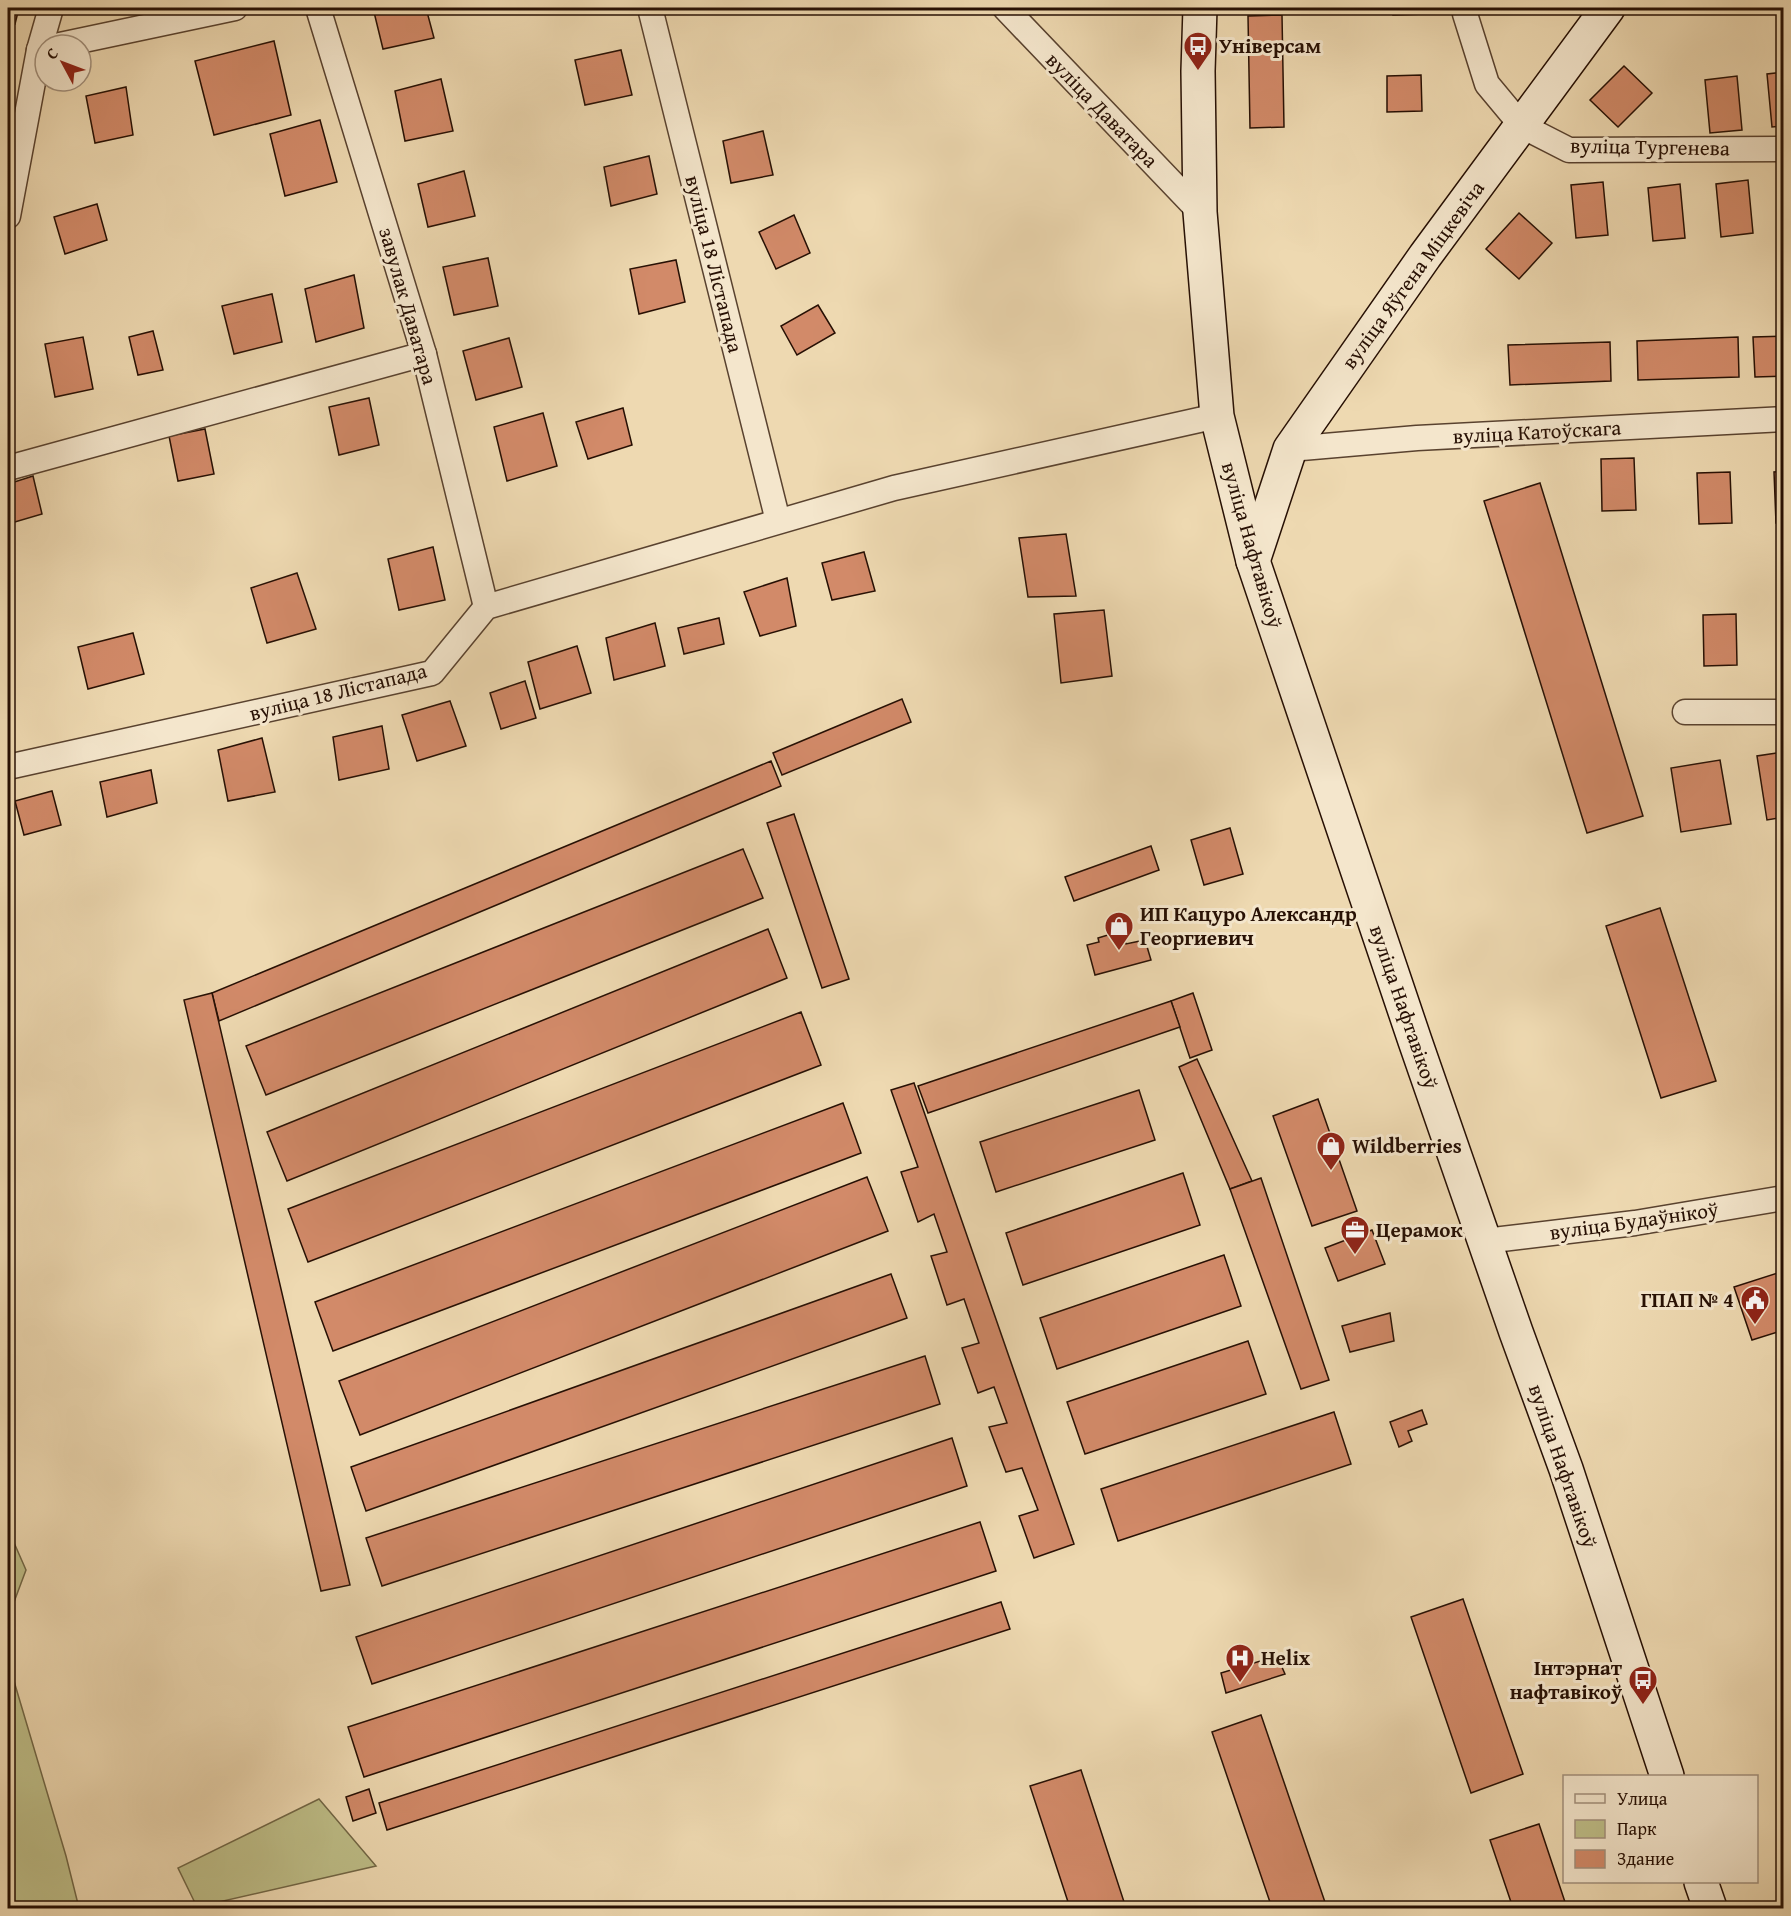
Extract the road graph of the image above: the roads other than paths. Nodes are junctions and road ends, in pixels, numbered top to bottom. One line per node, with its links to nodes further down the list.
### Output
1 (51, 8): 9 (street)
2 (235, 8): 10 (street)
3 (318, 8): 16 (street, завулак Даватара)
4 (650, 8): 21 (street, вуліца 18 Лістапада)
5 (1005, 8): 14 (street, вуліца Даватара)
6 (1200, 8): 14 (street, вуліца Нафтавікоў)
7 (1465, 8): 12 (street)
8 (1608, 8): 12 (street, вуліца Яўгена Міцкевіча)
9 (49, 33)
10 (93, 38)
11 (37, 93): 15 (street)
12 (1522, 126): 13 (street, вуліца Тургенева); 19 (street, вуліца Яўгена Міцкевіча)
13 (1784, 149)
14 (1200, 212): 17 (street, вуліца Нафтавікоў)
15 (8, 216)
16 (424, 354): 20 (street); 23 (street, завулак Даватара)
17 (1217, 416): 21 (street); 22 (street, вуліца Нафтавікоў)
18 (1784, 419): 19 (street, вуліца Катоўскага)
19 (1290, 449): 22 (street, вуліца Яўгена Міцкевіча)
20 (8, 468)
21 (778, 521): 23 (street)
22 (1253, 561): 28 (street, вуліца Нафтавікоў)
23 (486, 607): 26 (street, вуліца 18 Лістапада)
24 (1685, 712): 25 (street)
25 (1784, 712)
26 (8, 767)
27 (1784, 1198): 28 (street, вуліца Будаўнікоў)
28 (1485, 1241): 29 (street, вуліца Нафтавікоў)
29 (1667, 1775)
30 (1702, 1883): 31 (street)
31 (1710, 1908)

